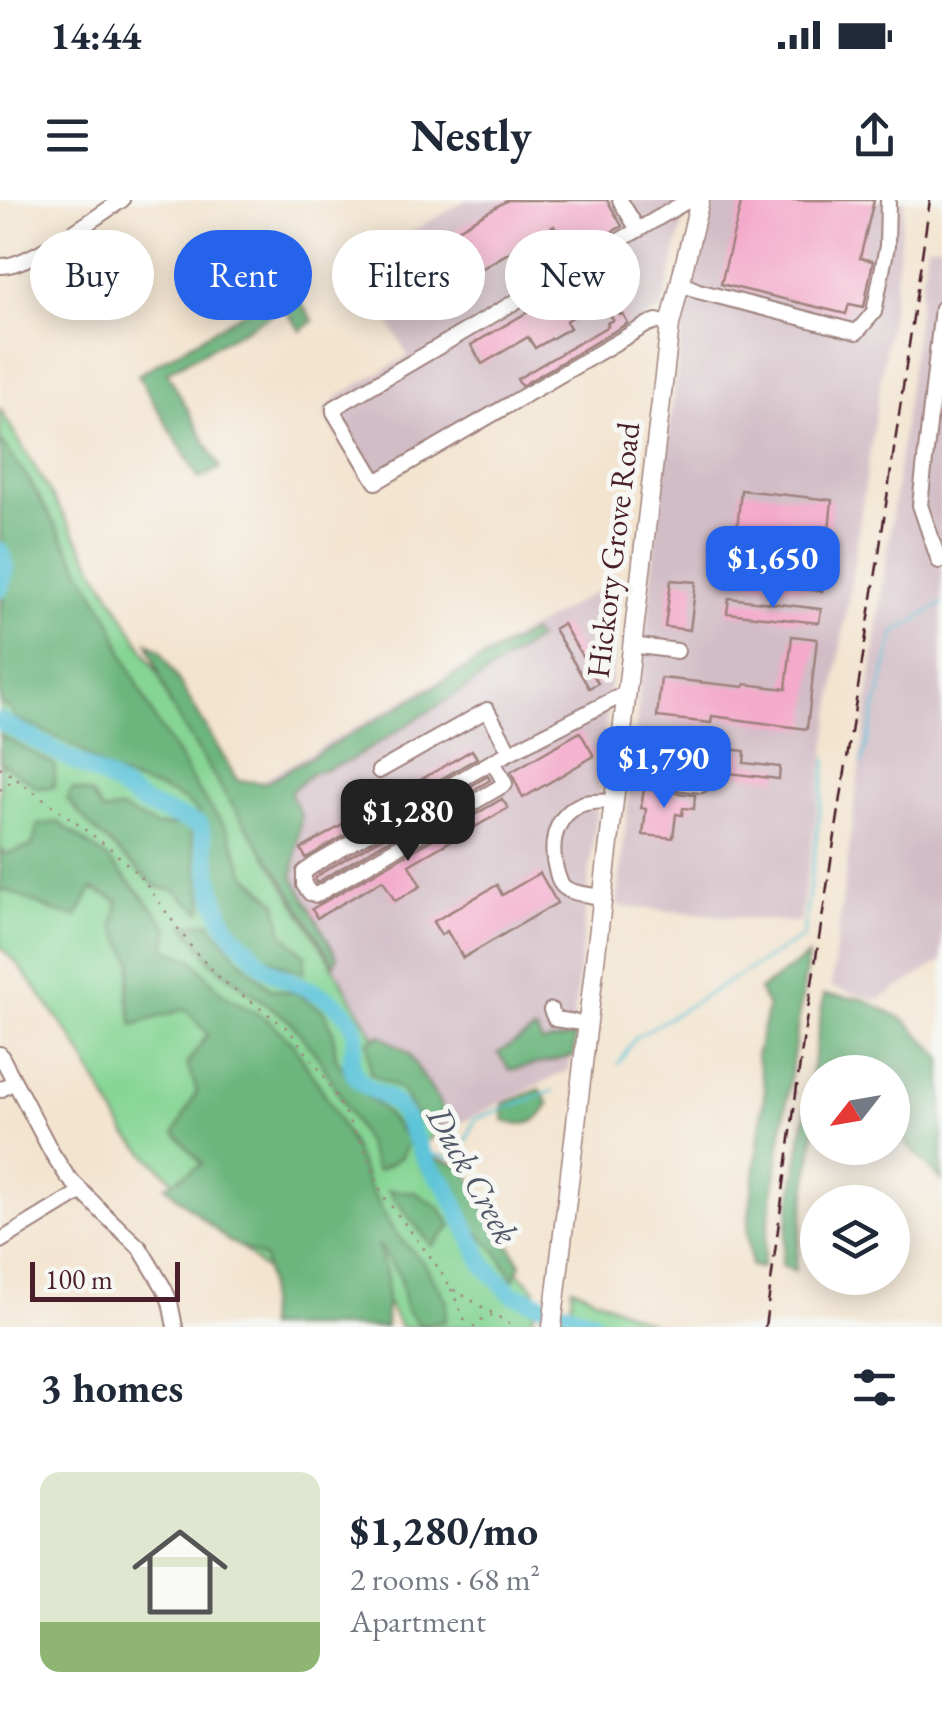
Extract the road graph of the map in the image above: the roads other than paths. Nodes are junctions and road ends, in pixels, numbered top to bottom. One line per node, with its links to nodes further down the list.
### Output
1 (122, 200): 6 (street)
2 (620, 200): 5 (street)
3 (888, 200): 7 (street)
4 (700, 202): 5 (street); 7 (main road, Hickory Grove Road)
5 (638, 230)
6 (0, 266)
7 (680, 283): 10 (main road, Hickory Grove Road)
8 (505, 308): 10 (street)
9 (942, 308): 11 (street)
10 (670, 325): 12 (main road, Hickory Grove Road)
11 (942, 558)
12 (632, 645): 13 (street); 14 (main road, Hickory Grove Road)
13 (677, 651)
14 (626, 692): 15 (street); 18 (main road, Hickory Grove Road)
15 (510, 752): 16 (street); 17 (street)
16 (493, 761): 16 (street)
17 (379, 770)
18 (617, 774): 19 (street); 20 (main road, Hickory Grove Road)
19 (701, 784)
20 (614, 801): 21 (main road, Hickory Grove Road); 21 (street)
21 (602, 897): 23 (main road, Hickory Grove Road)
22 (552, 1010): 23 (street)
23 (588, 1024): 29 (main road, Hickory Grove Road)
24 (0, 1054): 25 (street)
25 (6, 1086): 26 (street)
26 (82, 1191): 27 (street); 28 (street)
27 (0, 1241)
28 (175, 1327)
29 (552, 1327)

